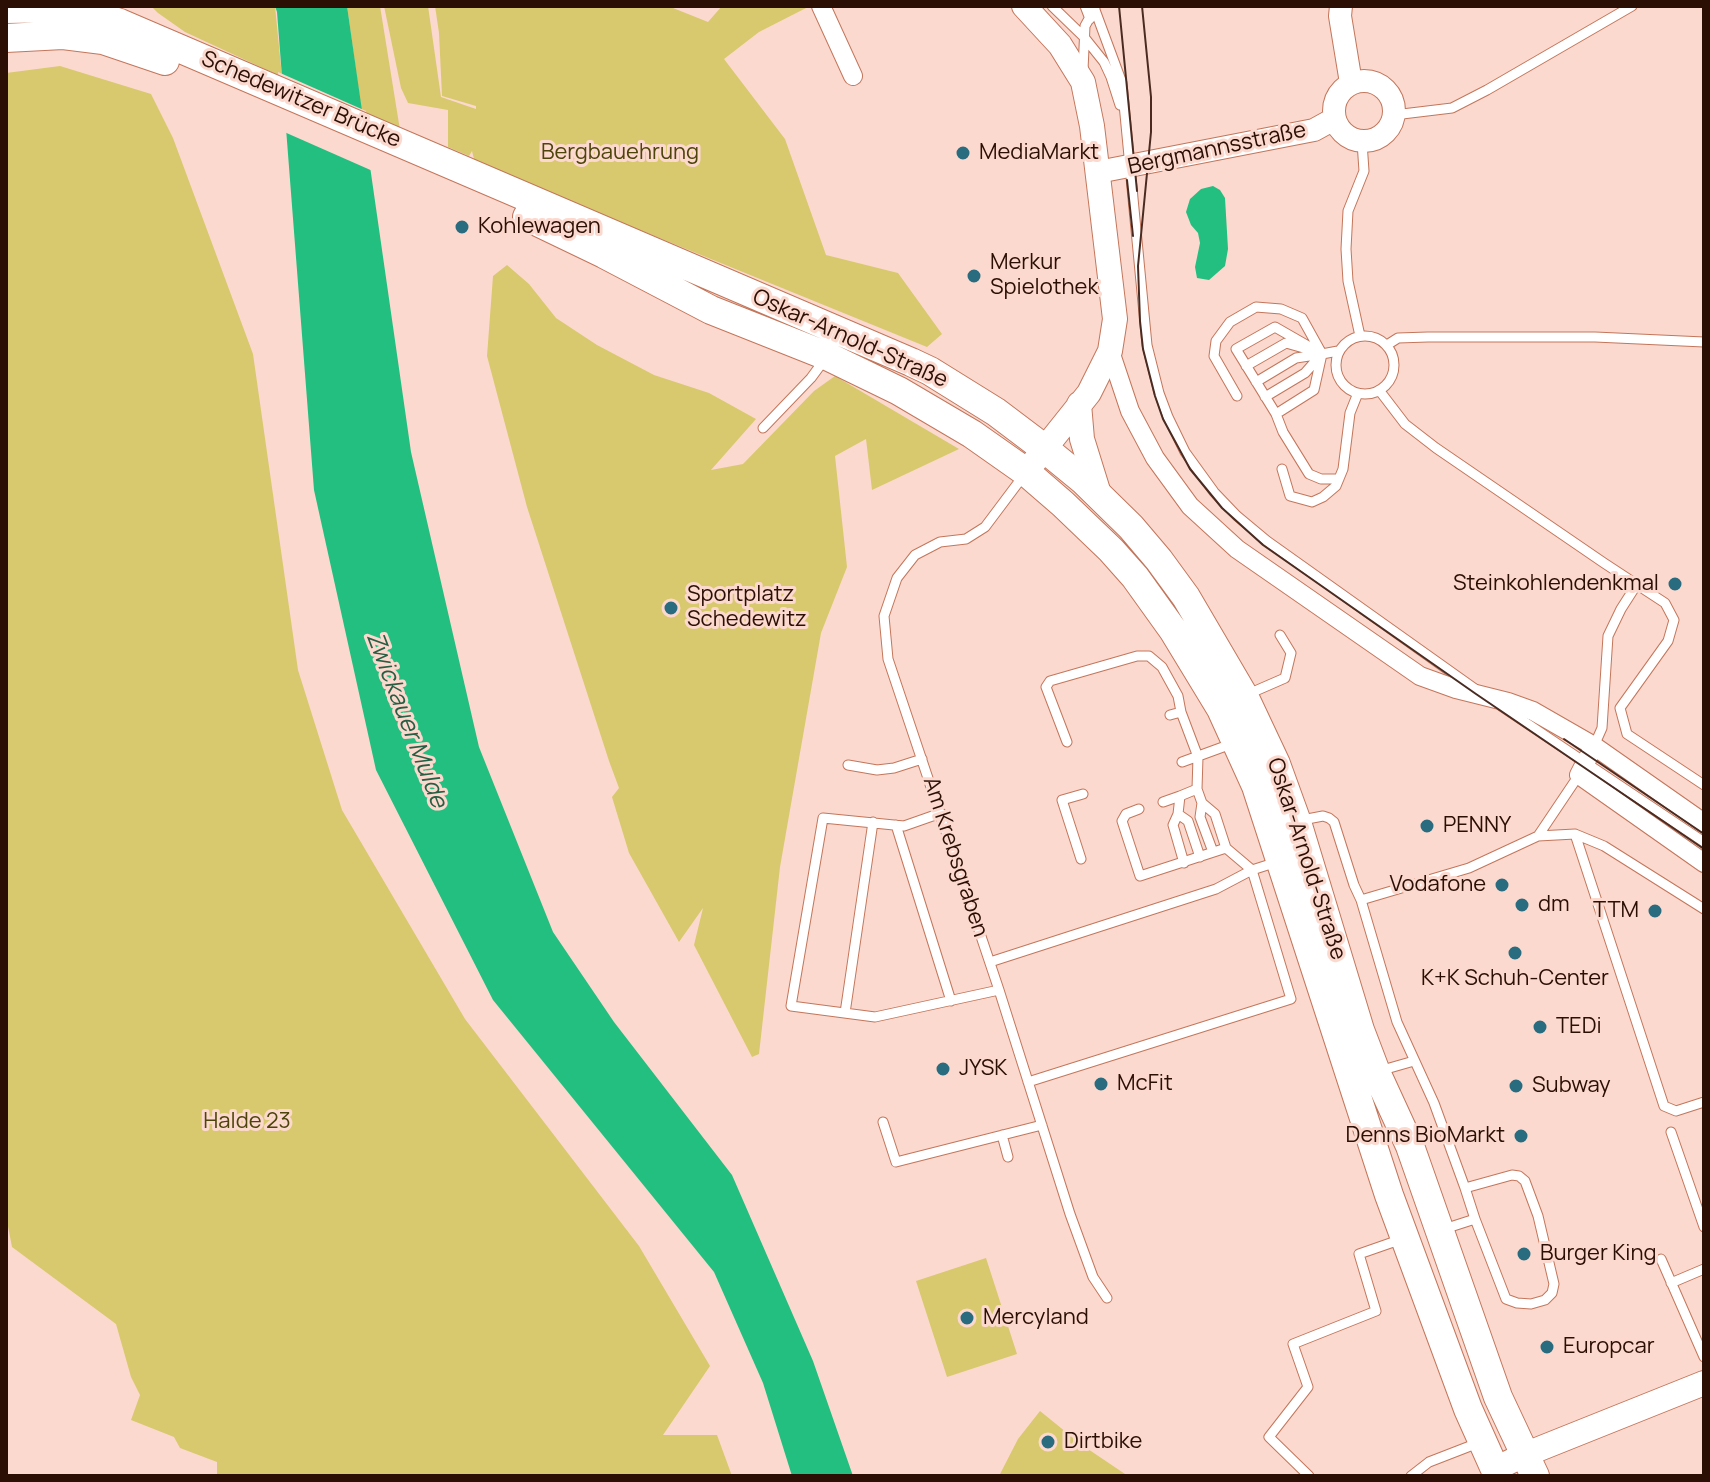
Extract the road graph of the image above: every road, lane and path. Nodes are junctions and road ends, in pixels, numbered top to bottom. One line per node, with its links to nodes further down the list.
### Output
1 (129, 6): 12 (main road)
2 (821, 6): 14 (street)
3 (1024, 6): 15 (main road)
4 (1052, 6): 10 (lane)
5 (1341, 6): 16 (street)
6 (1632, 6): 17 (lane)
7 (6, 9): 9 (main road)
8 (1091, 10): 10 (lane); 18 (lane)
9 (50, 17): 11 (main road); 12 (main road, Schedewitzer Brücke); 13 (main road)
10 (1084, 37): 15 (lane); 18 (lane)
11 (6, 38)
12 (157, 38): 13 (main road, Schedewitzer Brücke)
13 (202, 67): 22 (main road, Schedewitzer Brücke)
14 (853, 76)
15 (1083, 82): 23 (main road)
16 (1351, 83): 17 (street); 19 (street, Bergmannsstraße)
17 (1394, 115): 20 (street)
18 (1126, 119): 21 (lane)
19 (1334, 119): 20 (street, Bergmannsstraße); 21 (street, Bergmannsstraße)
20 (1362, 142): 24 (lane)
21 (1131, 167): 23 (street, Bergmannsstraße); 48 (lane)
22 (443, 171): 30 (main road, Oskar-Arnold-Straße); 40 (main road, Oskar-Arnold-Straße)
23 (1098, 172): 27 (main road)
24 (1360, 336): 26 (lane); 28 (lane)
25 (1704, 342): 26 (lane)
26 (1387, 345): 33 (lane)
27 (1110, 351): 37 (main road); 48 (street)
28 (1338, 351): 29 (lane); 34 (lane)
29 (1322, 354): 31 (lane); 31 (lane); 32 (lane); 35 (lane); 36 (lane); 38 (lane)
30 (827, 356): 39 (lane); 42 (main road, Oskar-Arnold-Straße)
31 (1246, 366): 32 (lane)
32 (1256, 382): 36 (lane)
33 (1379, 390): 34 (lane); 45 (lane)
34 (1358, 393): 43 (lane)
35 (1237, 396)
36 (1265, 397): 38 (lane)
37 (1079, 404): 40 (main road); 44 (main road)
38 (1276, 414): 43 (lane)
39 (763, 428)
40 (1045, 449): 42 (main road); 44 (main road, Oskar-Arnold-Straße)
41 (1282, 469): 43 (lane)
42 (1026, 472): 50 (main road, Oskar-Arnold-Straße); 52 (lane, Am Krebsgraben)
43 (1339, 479)
44 (1100, 497): 47 (main road, Oskar-Arnold-Straße)
45 (1637, 584): 53 (lane); 56 (lane)
46 (1280, 635): 47 (lane)
47 (1244, 696): 66 (main road, Oskar-Arnold-Straße)
48 (1489, 698): 53 (street)
49 (1067, 742): 51 (lane)
50 (1237, 742): 51 (lane, Oskar-Arnold-Straße); 76 (main road, Oskar-Arnold-Straße)
51 (1198, 757): 54 (lane, Oskar-Arnold-Straße); 57 (lane)
52 (922, 759): 55 (lane); 63 (lane, Am Krebsgraben)
53 (1586, 761): 67 (street); 70 (lane); 71 (lane); 78 (street)
54 (1182, 762)
55 (848, 765)
56 (1704, 785)
57 (1197, 789): 59 (lane); 61 (lane)
58 (1083, 794): 75 (lane)
59 (1180, 796): 60 (lane); 64 (lane)
60 (1163, 802)
61 (1202, 803): 72 (lane); 73 (lane)
62 (1139, 809): 77 (lane)
63 (941, 813): 68 (lane); 82 (lane, Am Krebsgraben)
64 (1178, 814): 74 (lane); 77 (lane)
65 (873, 822): 68 (lane); 85 (lane); 85 (lane)
66 (1297, 822): 80 (lane); 87 (main road, Oskar-Arnold-Straße)
67 (1704, 823)
68 (896, 825): 84 (lane)
69 (1575, 834): 70 (lane); 81 (lane); 89 (lane)
70 (1538, 836): 80 (lane)
71 (1704, 842)
72 (1226, 848): 73 (lane); 79 (lane)
73 (1213, 852): 74 (lane)
74 (1200, 857): 77 (lane)
75 (1081, 859)
76 (1281, 861): 79 (lane); 101 (main road, Oskar-Arnold-Straße)
77 (1184, 863)
78 (1704, 863)
79 (1252, 870): 82 (lane); 88 (lane)
80 (1361, 900): 86 (lane)
81 (1704, 909)
82 (990, 962): 83 (lane, Am Krebsgraben)
83 (999, 990): 84 (lane); 88 (lane, Am Krebsgraben)
84 (951, 1001): 85 (lane)
85 (845, 1013)
86 (1414, 1061): 87 (lane); 97 (lane)
87 (1376, 1072): 100 (main road, Oskar-Arnold-Straße)
88 (1028, 1082): 91 (lane, Am Krebsgraben)
89 (1704, 1102)
90 (883, 1122): 93 (lane)
91 (1042, 1125): 93 (lane); 105 (lane, Am Krebsgraben)
92 (1671, 1132): 95 (lane)
93 (1002, 1135): 94 (lane)
94 (1008, 1157)
95 (1685, 1171): 96 (lane); 99 (lane)
96 (1675, 1176)
97 (1465, 1188): 98 (lane); 98 (lane)
98 (1475, 1219): 100 (lane)
99 (1704, 1227)
100 (1441, 1230): 109 (main road, Oskar-Arnold-Straße)
101 (1405, 1239): 108 (main road, Oskar-Arnold-Straße); 111 (lane)
102 (1661, 1259): 104 (lane)
103 (1704, 1269): 104 (lane)
104 (1671, 1283): 106 (lane)
105 (1107, 1298)
106 (1704, 1357)
107 (1704, 1383): 109 (main road)
108 (1481, 1442): 110 (main road, Oskar-Arnold-Straße); 112 (lane)
109 (1530, 1466): 110 (main road)
110 (1496, 1473)
111 (1309, 1476)
112 (1411, 1476)

